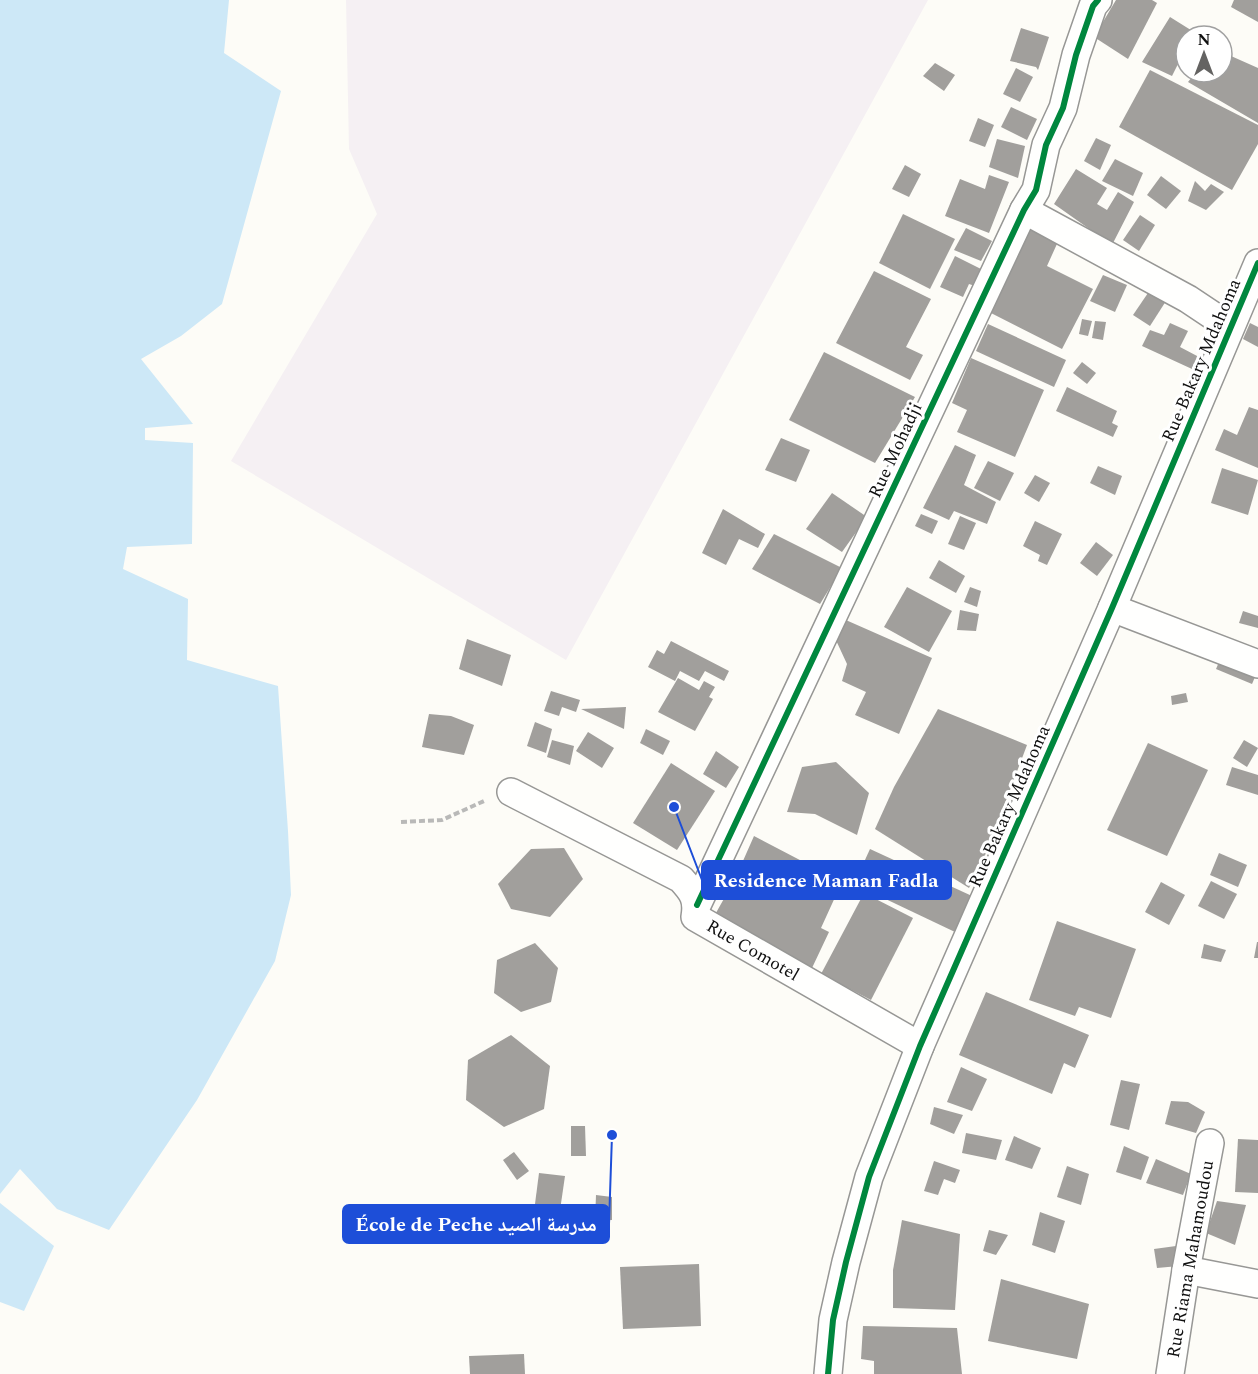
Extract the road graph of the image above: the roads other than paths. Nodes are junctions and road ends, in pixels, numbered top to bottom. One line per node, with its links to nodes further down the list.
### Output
1 (1098, 0): 2 (street, Rue Mohadji)
2 (1024, 210): 4 (street); 8 (street, Rue Mohadji)
3 (1258, 263): 4 (street, Rue Bakary Mdahoma)
4 (1230, 327): 5 (street, Rue Bakary Mdahoma)
5 (1112, 608): 6 (street); 9 (street, Rue Bakary Mdahoma)
6 (1258, 664)
7 (511, 792): 8 (street, Rue Comotel)
8 (697, 905): 9 (street, Rue Comotel)
9 (920, 1046): 13 (street, Rue Bakary Mdahoma)
10 (1210, 1143): 11 (street, Rue Riama Mahamoudou)
11 (1186, 1270): 12 (street); 14 (street, Rue Riama Mahamoudou)
12 (1258, 1284)
13 (828, 1374)
14 (1170, 1374)

